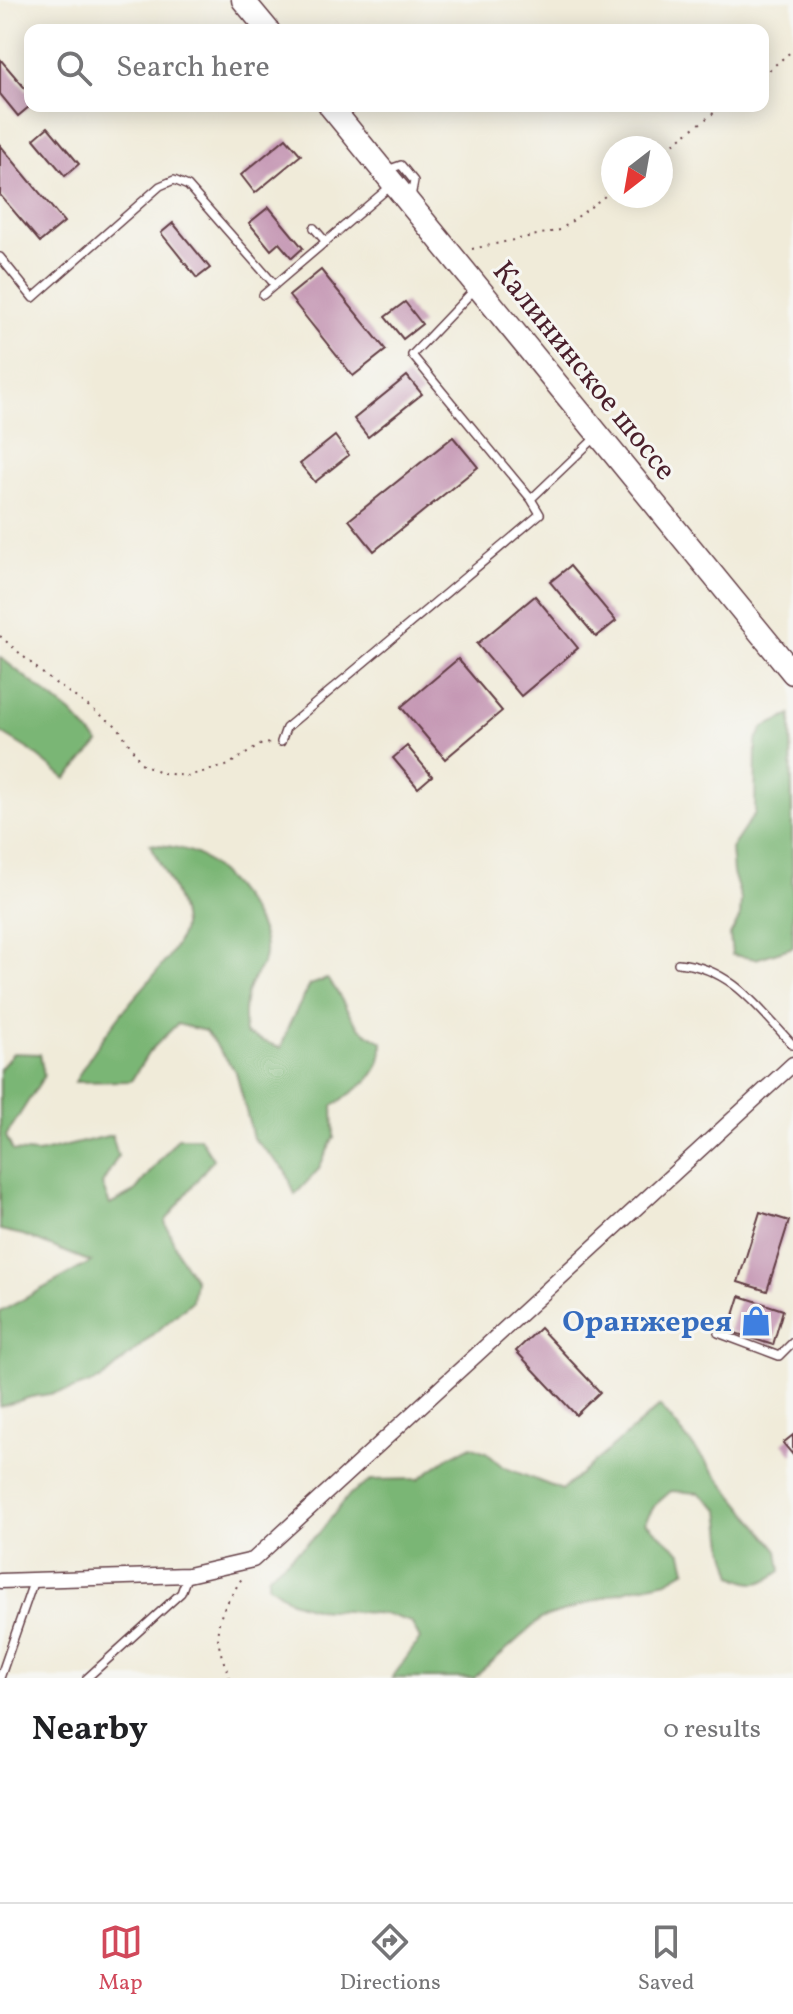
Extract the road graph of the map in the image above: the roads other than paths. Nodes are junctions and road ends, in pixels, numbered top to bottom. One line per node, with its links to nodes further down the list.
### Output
1 (243, 0): 2 (main road)
2 (263, 24)
3 (335, 112): 4 (main road, Калининское шоссе)
4 (388, 177): 6 (lane); 9 (main road, Калининское шоссе)
5 (314, 228): 6 (lane)
6 (326, 242): 8 (lane)
7 (0, 257): 8 (lane)
8 (275, 285): 10 (lane)
9 (477, 286): 11 (main road, Калининское шоссе); 12 (lane)
10 (263, 295)
11 (599, 435): 12 (lane); 13 (main road, Калининское шоссе)
12 (531, 499): 14 (lane)
13 (793, 673)
14 (281, 742)
15 (678, 963): 16 (lane)
16 (793, 1045)
17 (793, 1064): 20 (street)
18 (718, 1333): 19 (lane)
19 (793, 1342)
20 (188, 1575): 21 (street); 24 (lane)
21 (34, 1580): 22 (street); 23 (lane)
22 (0, 1581)
23 (0, 1678)
24 (87, 1678)

